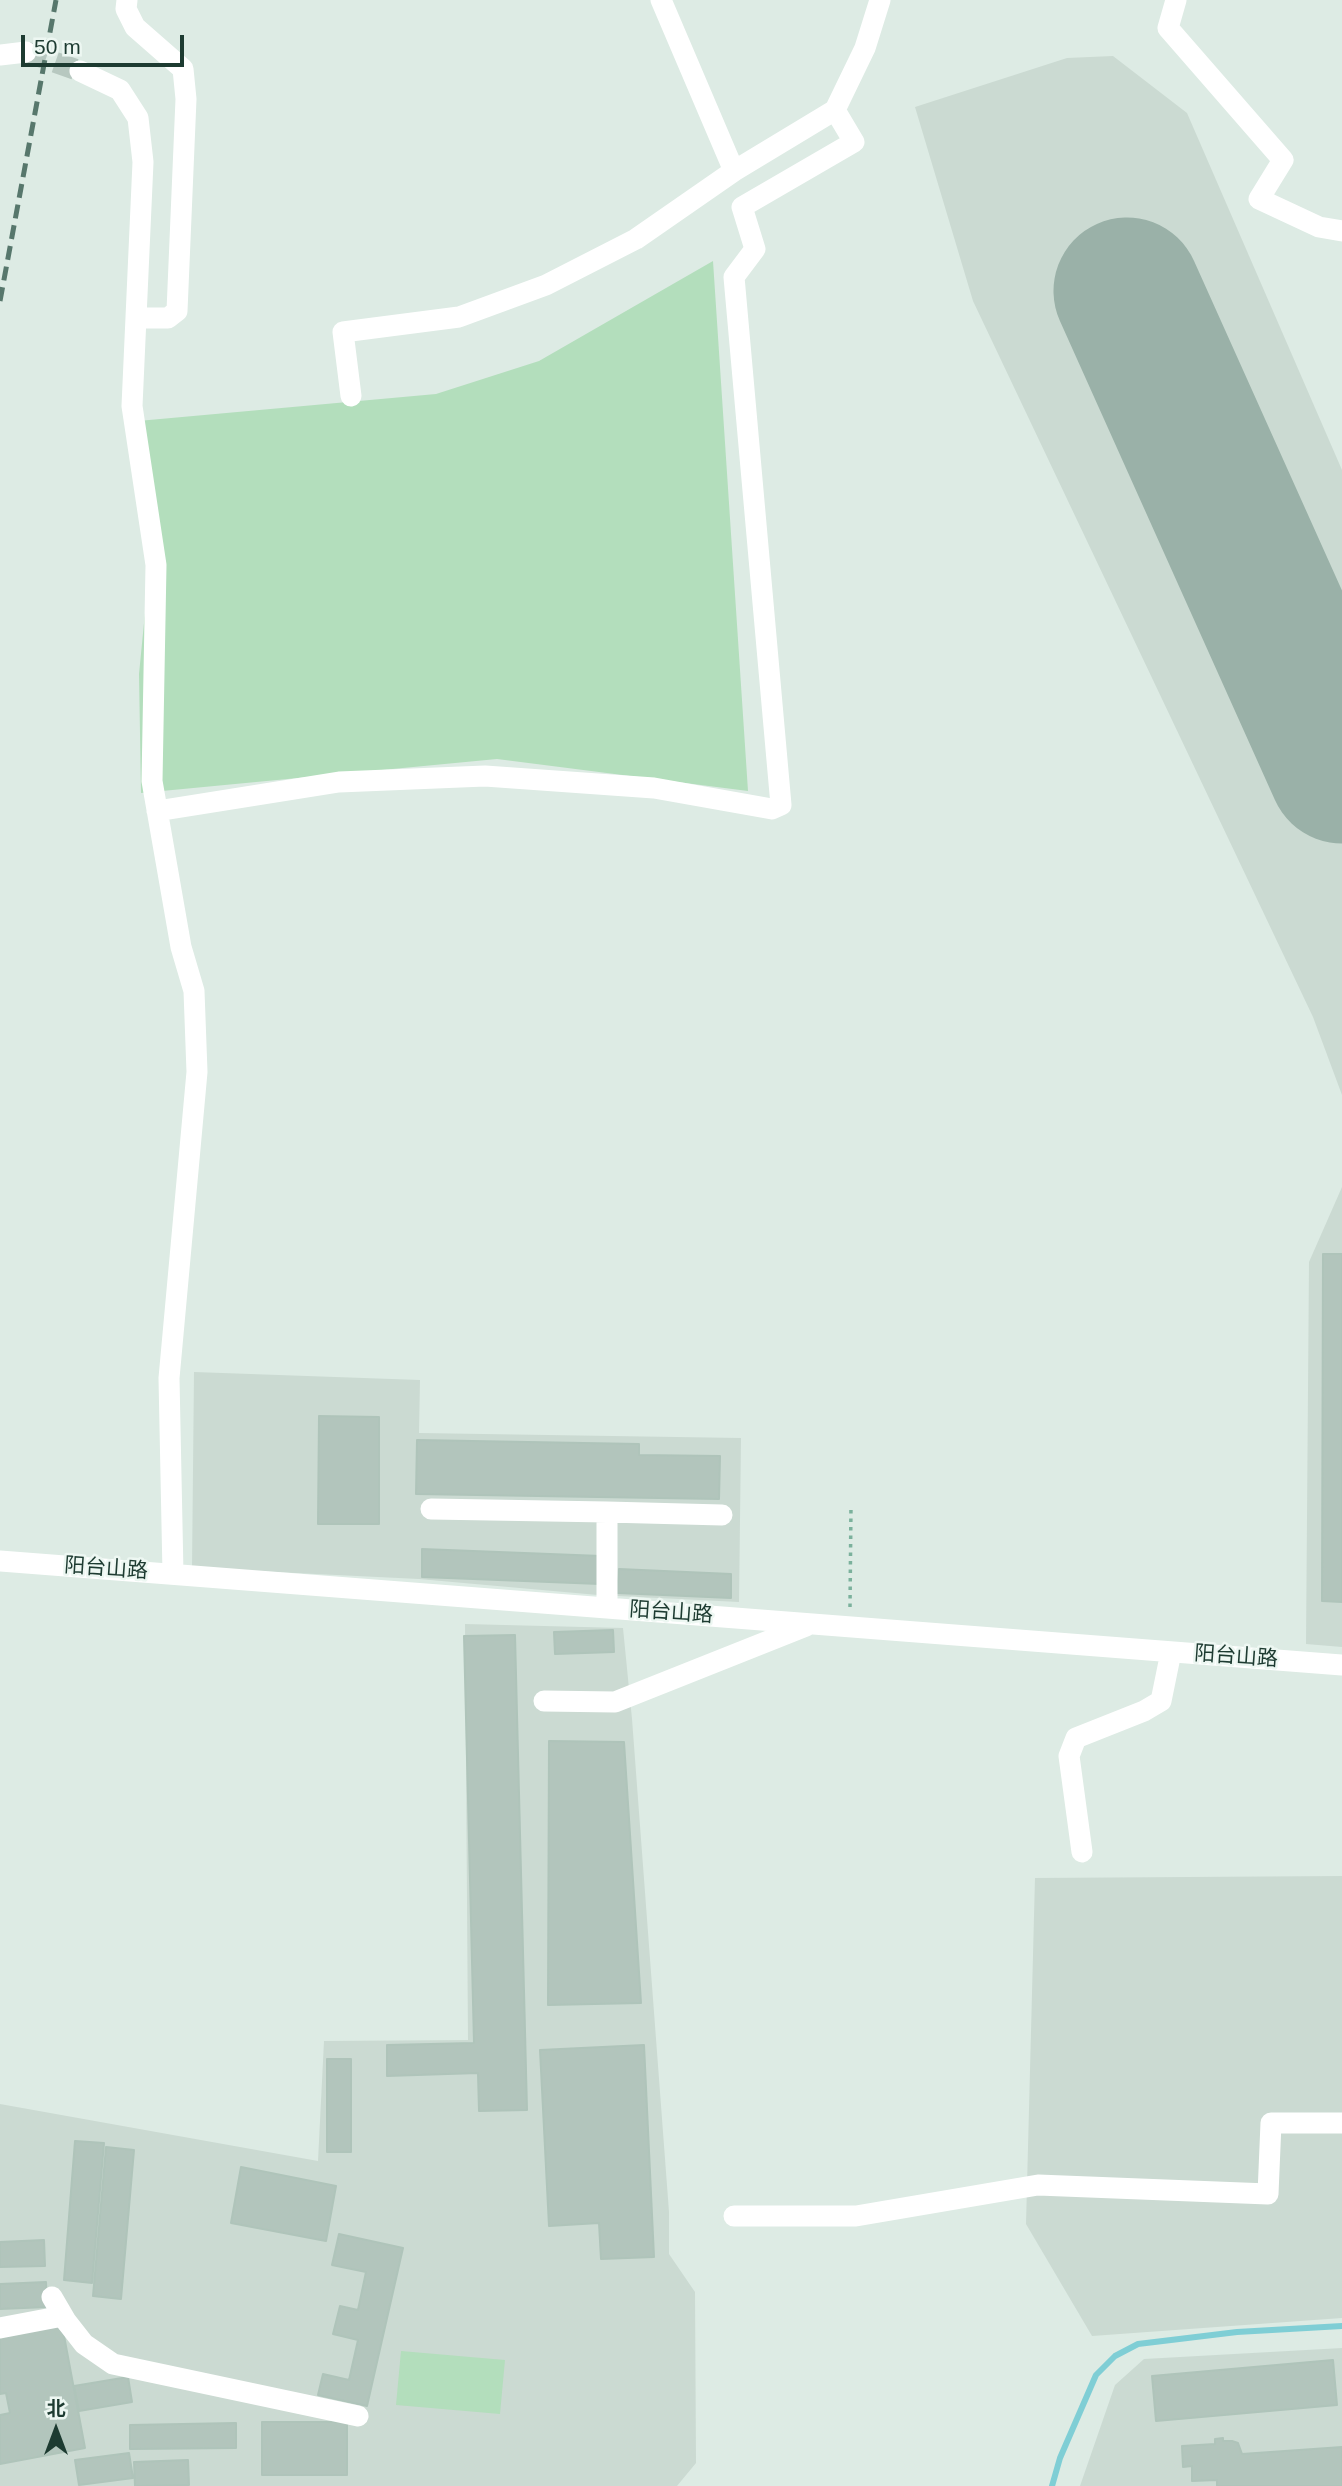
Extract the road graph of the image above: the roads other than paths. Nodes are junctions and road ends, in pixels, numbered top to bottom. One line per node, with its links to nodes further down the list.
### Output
1 (127, 0): 11 (street)
2 (661, 0): 9 (street)
3 (880, 0): 8 (street)
4 (1176, 0): 10 (street)
5 (26, 52): 6 (street)
6 (0, 55)
7 (80, 71): 11 (street)
8 (835, 110): 9 (street); 13 (street)
9 (734, 171): 12 (street)
10 (1342, 231)
11 (136, 318): 13 (street)
12 (351, 396)
13 (157, 811): 18 (street)
14 (431, 1509): 15 (street)
15 (607, 1512): 16 (street); 19 (street)
16 (722, 1515)
17 (0, 1561): 18 (street, 阳台山路)
18 (173, 1574): 19 (street, 阳台山路)
19 (607, 1608): 20 (street, 阳台山路)
20 (811, 1624): 21 (street, 阳台山路); 23 (street)
21 (1171, 1651): 22 (street, 阳台山路); 24 (street)
22 (1342, 1665)
23 (544, 1701)
24 (1082, 1852)
25 (1342, 2123): 26 (street)
26 (734, 2217)
27 (0, 2328): 28 (street)
28 (358, 2416)

